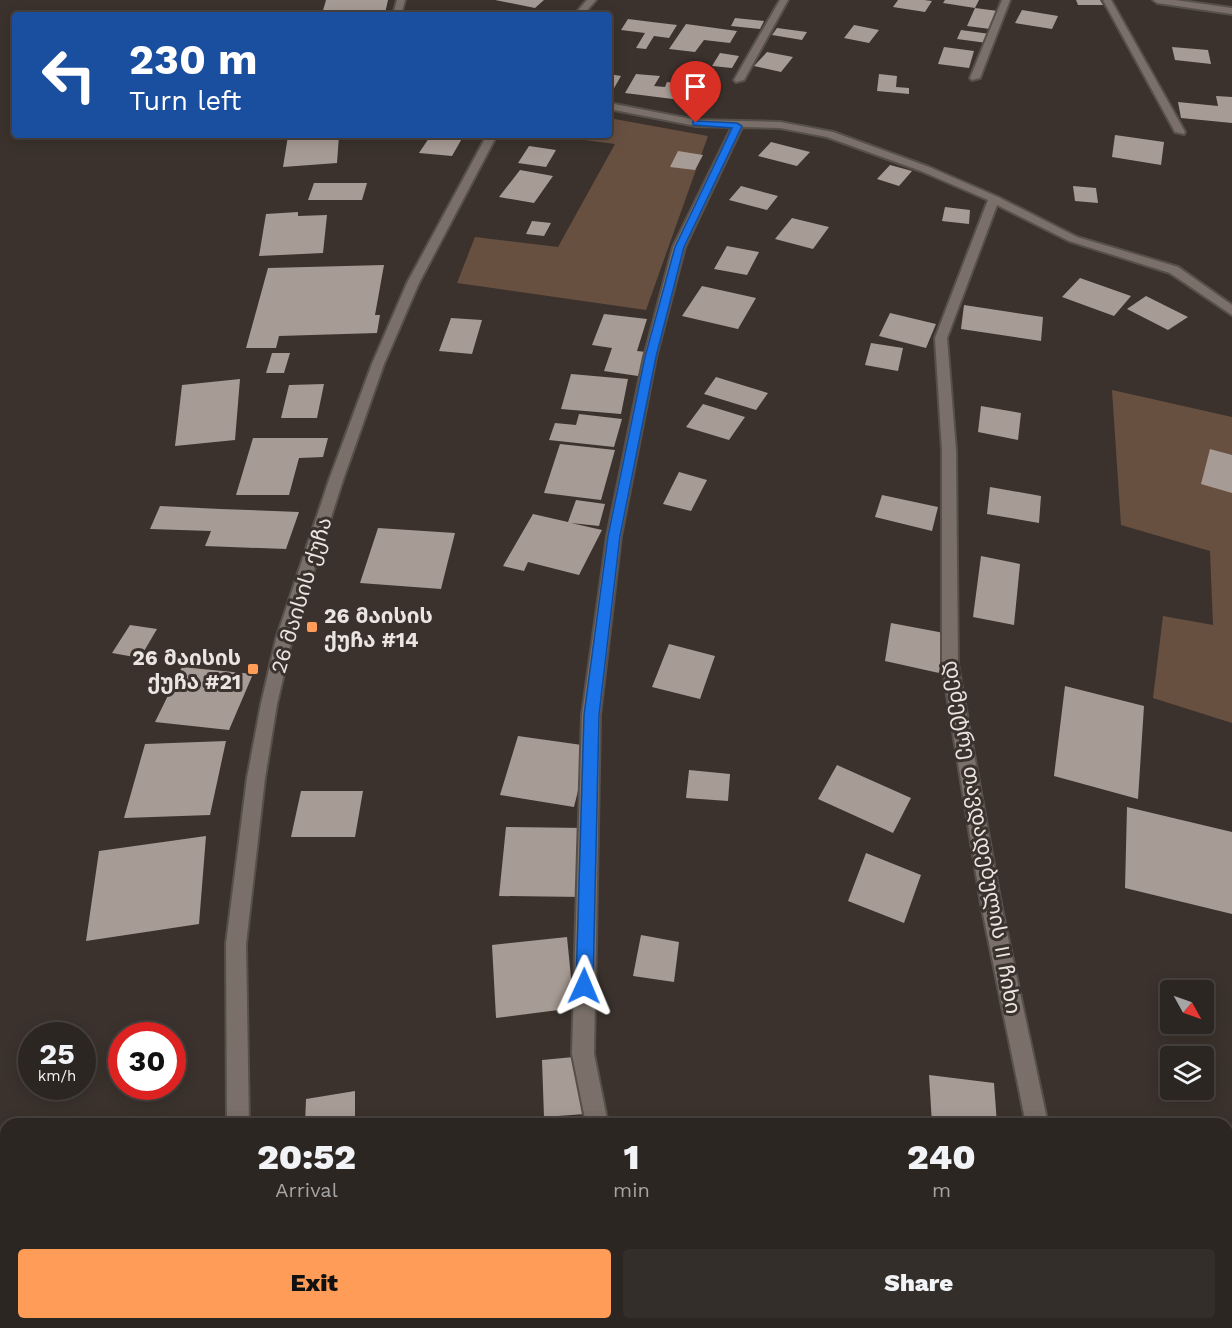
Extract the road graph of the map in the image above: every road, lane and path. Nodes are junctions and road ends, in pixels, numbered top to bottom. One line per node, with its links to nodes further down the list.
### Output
1 (592, 0): 7 (street)
2 (784, 0): 9 (street)
3 (1006, 0): 8 (street)
4 (1107, 0): 12 (street)
5 (1156, 0): 6 (street)
6 (1232, 11)
7 (581, 12)
8 (975, 78)
9 (739, 80)
10 (612, 107): 11 (street)
11 (737, 126): 14 (street); 17 (street)
12 (1180, 132)
13 (490, 138): 16 (street, 26 მაისის ქუჩა)
14 (994, 199): 15 (street); 18 (street, დემეტრე თავდადებულის II ჩიხი)
15 (1232, 311)
16 (238, 1118)
17 (596, 1118)
18 (1036, 1118)

